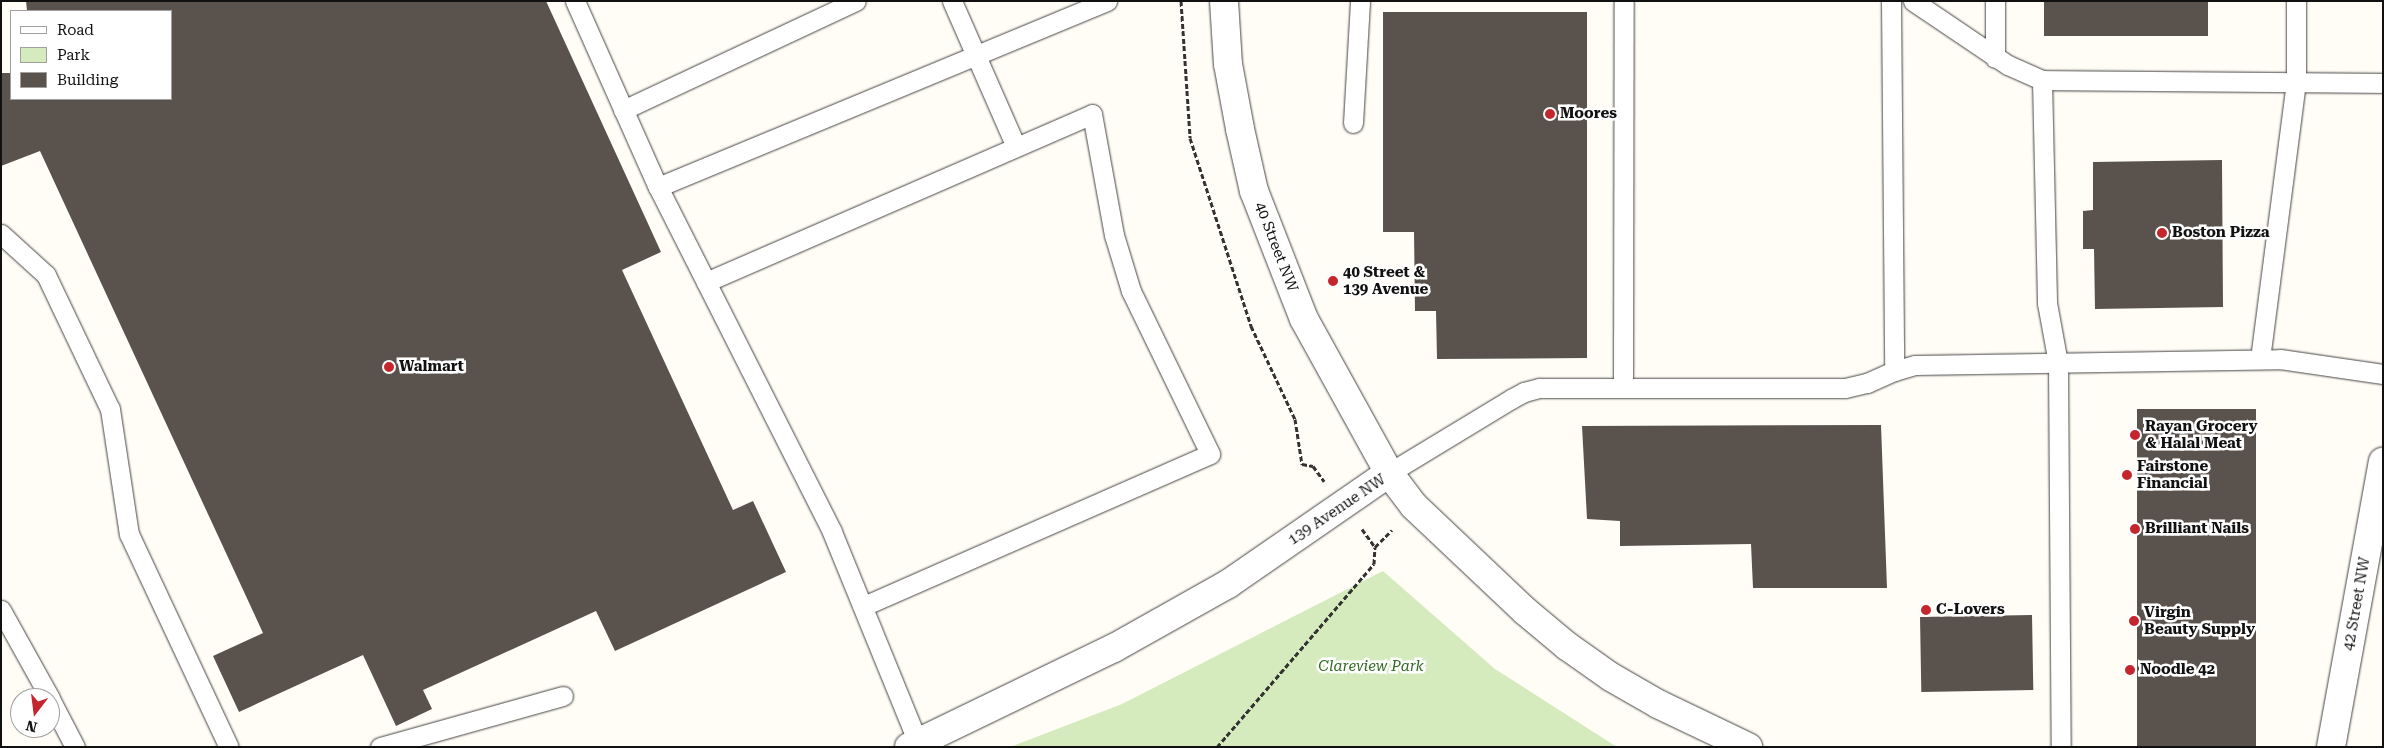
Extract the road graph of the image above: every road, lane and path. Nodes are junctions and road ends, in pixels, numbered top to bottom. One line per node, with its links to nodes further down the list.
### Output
1 (575, 1): 18 (lane)
2 (856, 1): 18 (lane)
3 (952, 1): 13 (lane)
4 (1107, 1): 13 (lane)
5 (1181, 1): 31 (path)
6 (1224, 1): 30 (street, 40 Street NW)
7 (1360, 1): 19 (lane)
8 (1624, 1): 28 (lane)
9 (1891, 1): 26 (lane)
10 (1913, 1): 14 (lane)
11 (1994, 1): 14 (lane)
12 (2296, 1): 16 (lane)
13 (975, 54): 20 (lane); 21 (lane)
14 (1995, 58): 15 (lane)
15 (2042, 80): 16 (lane); 25 (lane)
16 (2296, 83): 17 (lane); 24 (lane)
17 (2383, 83)
18 (623, 110): 21 (lane)
19 (1353, 123)
20 (1016, 147): 23 (lane); 34 (lane)
21 (658, 187): 23 (lane)
22 (1, 234): 41 (lane)
23 (706, 282): 34 (lane)
24 (2260, 359): 25 (lane); 27 (lane)
25 (2058, 363): 26 (lane); 45 (lane)
26 (1894, 371): 28 (lane)
27 (2383, 374)
28 (1623, 388): 30 (lane)
29 (2383, 462): 46 (street, 42 Street NW)
30 (1389, 473): 31 (street, 139 Avenue NW); 32 (street, 139 Avenue NW)
31 (1344, 505): 33 (path); 39 (street, 139 Avenue NW)
32 (1414, 506): 33 (path); 44 (street, 139 Avenue NW)
33 (1375, 547): 43 (path)
34 (863, 606): 39 (lane)
35 (1, 610): 36 (lane)
36 (44, 688)
37 (564, 696): 42 (lane)
38 (60, 717): 40 (lane)
39 (913, 745)
40 (76, 747)
41 (228, 747)
42 (380, 747)
43 (1217, 747)
44 (1748, 747)
45 (2061, 747)
46 (2331, 747)

